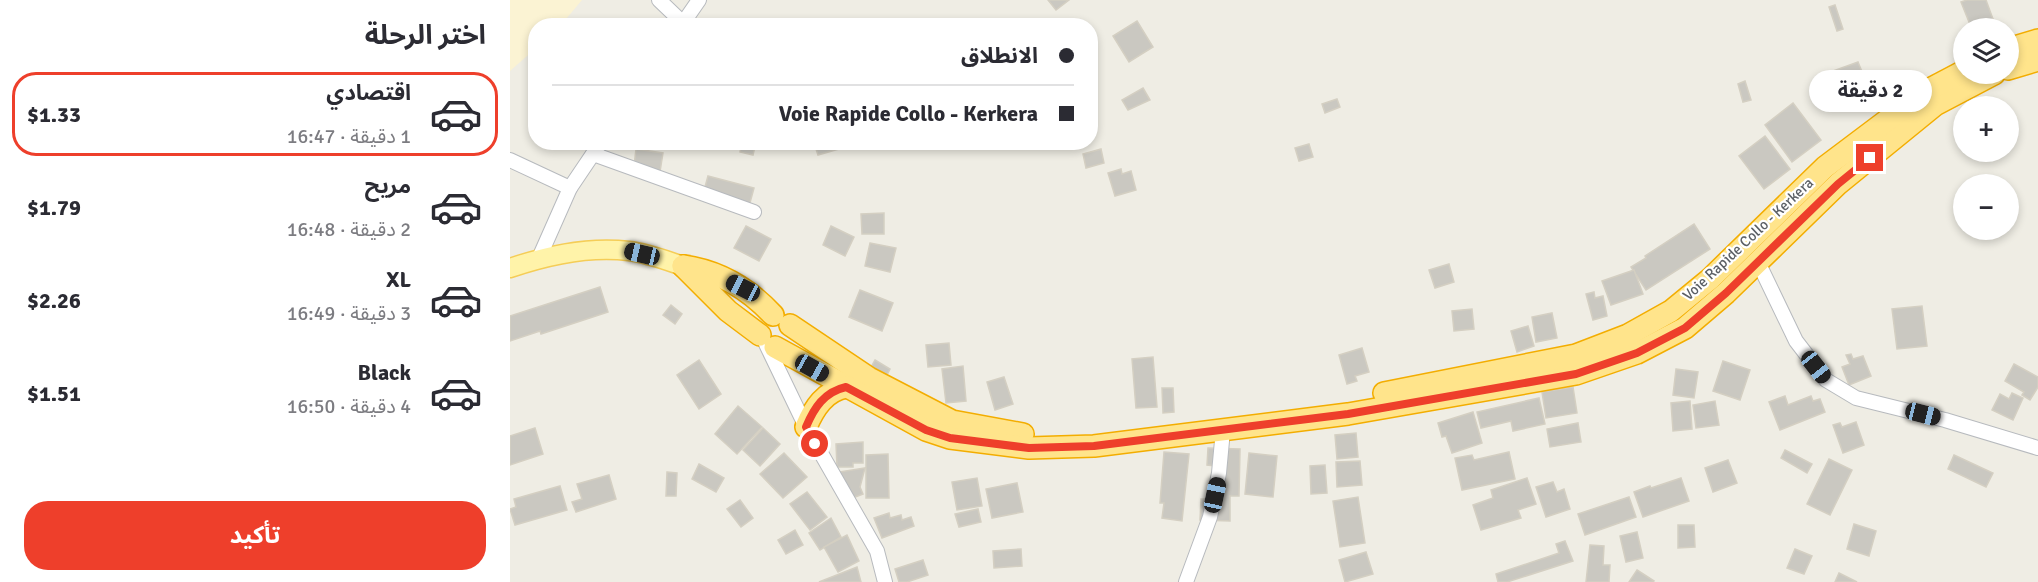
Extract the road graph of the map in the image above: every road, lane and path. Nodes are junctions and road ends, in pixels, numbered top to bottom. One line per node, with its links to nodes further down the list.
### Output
1 (659, 0): 3 (street)
2 (699, 0): 4 (street)
3 (676, 18)
4 (686, 18)
5 (2038, 40): 6 (highway)
6 (2019, 46)
7 (2038, 60): 8 (highway)
8 (2019, 66)
9 (1953, 77): 20 (highway, Voie Rapide Collo - Kerkera)
10 (1975, 84): 17 (highway, Voie Rapide Collo - Kerkera)
11 (596, 150): 14 (street)
12 (602, 150): 15 (street)
13 (510, 160): 14 (street)
14 (570, 188): 16 (street)
15 (754, 212)
16 (539, 258): 18 (main road); 19 (main road)
17 (1758, 262): 24 (highway, Voie Rapide Collo - Kerkera); 25 (street)
18 (683, 266): 20 (highway, Voie Rapide Collo - Kerkera); 21 (highway, Voie Rapide Collo - Kerkera)
19 (510, 268)
20 (781, 320): 21 (highway); 21 (highway)
21 (767, 342): 22 (highway, Voie Rapide Collo - Kerkera); 23 (street)
22 (846, 387): 23 (highway); 24 (highway, Voie Rapide Collo - Kerkera)
23 (806, 427): 26 (street)
24 (1223, 430): 27 (street)
25 (2038, 448)
26 (885, 582)
27 (1186, 582)

